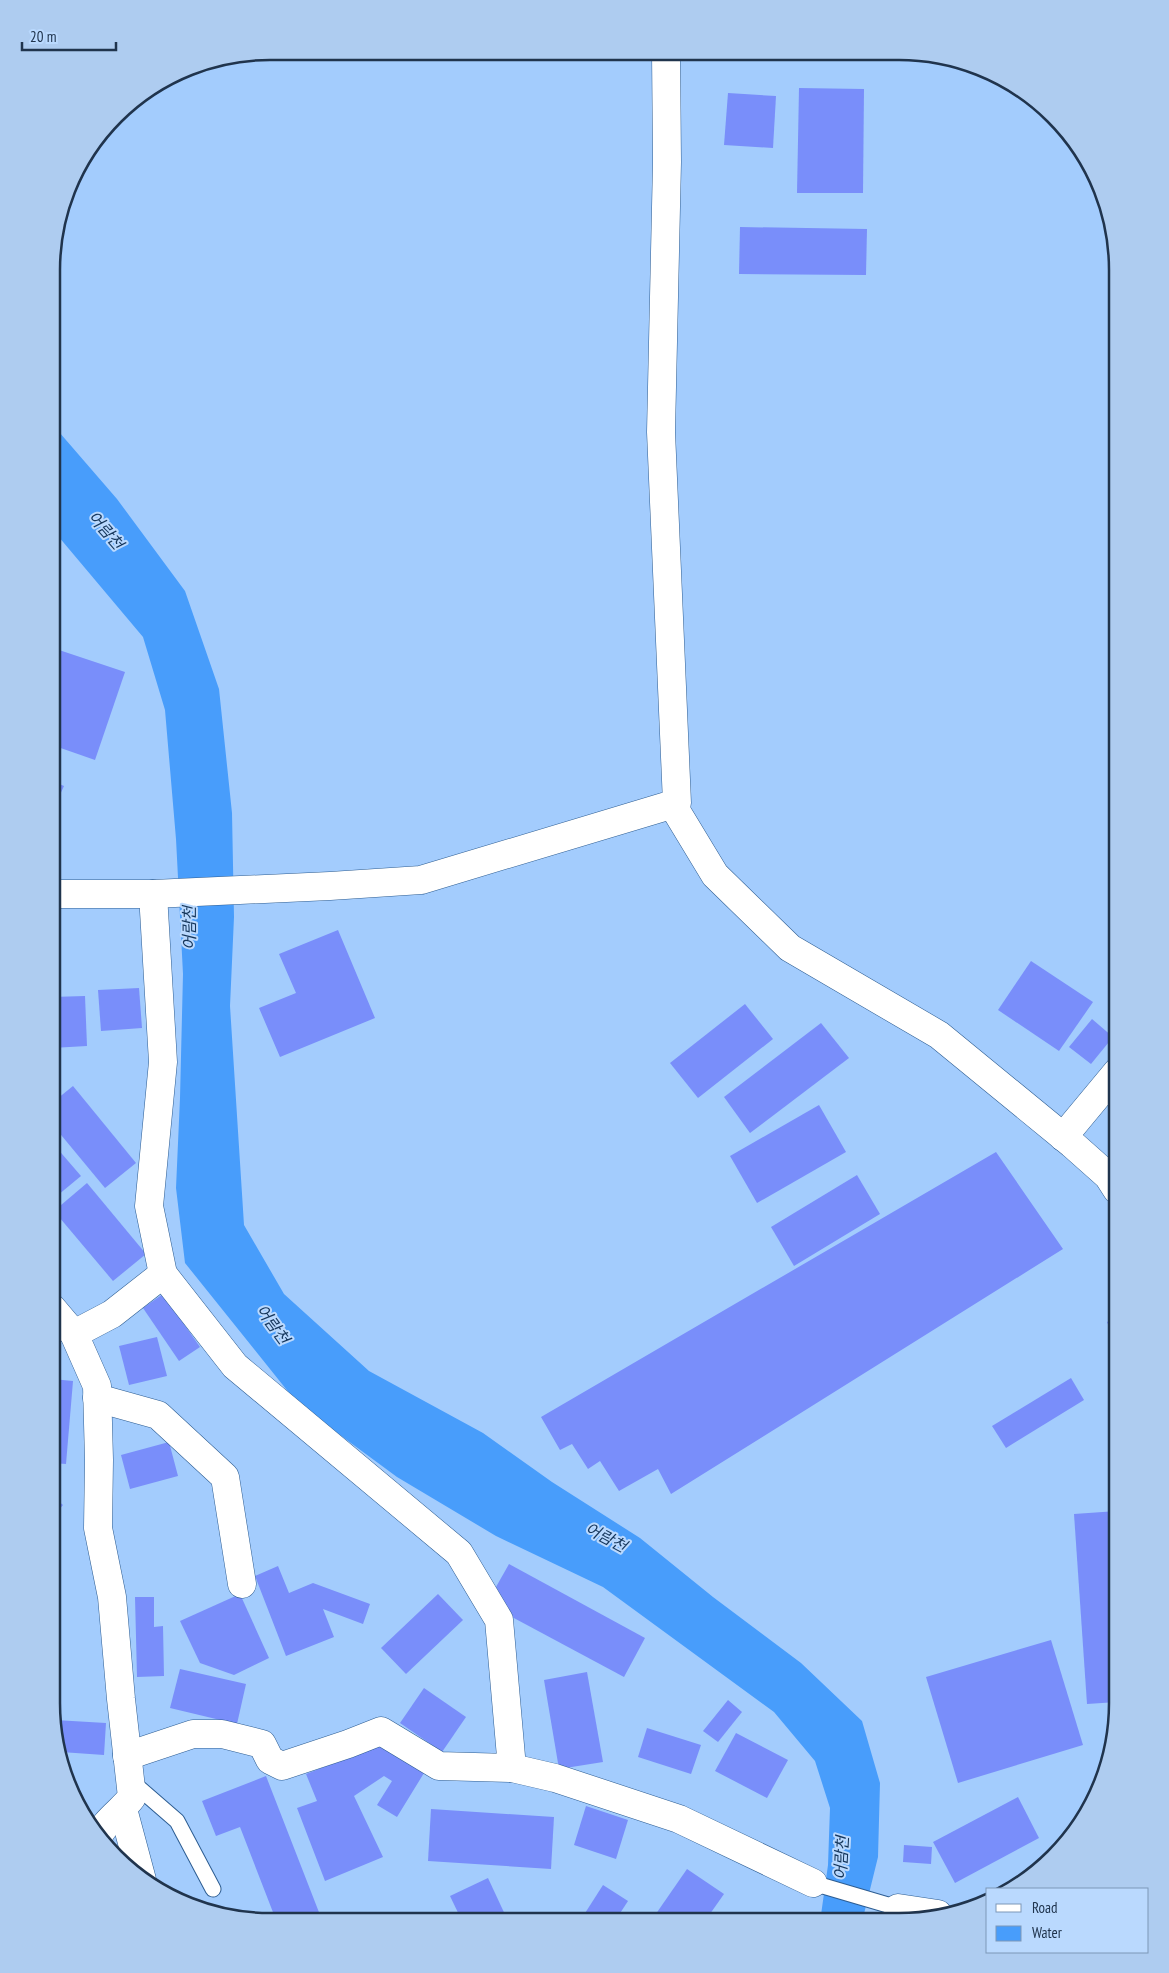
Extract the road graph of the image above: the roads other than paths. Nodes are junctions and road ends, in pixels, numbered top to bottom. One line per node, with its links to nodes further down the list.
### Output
1 (666, 60): 2 (street)
2 (672, 804): 4 (street); 6 (street)
3 (60, 894): 4 (street)
4 (153, 894): 8 (street)
5 (1109, 1083): 6 (street)
6 (1063, 1137): 7 (street)
7 (1109, 1177)
8 (163, 1274): 10 (street); 14 (street)
9 (60, 1317): 10 (street)
10 (74, 1334): 11 (street)
11 (97, 1398): 12 (street); 13 (street)
12 (242, 1584)
13 (129, 1768): 14 (street); 15 (street); 19 (lane)
14 (512, 1768): 18 (street)
15 (123, 1809): 16 (street); 17 (street)
16 (101, 1829)
17 (139, 1867)
18 (813, 1883): 20 (lane)
19 (213, 1889)
20 (903, 1913)

